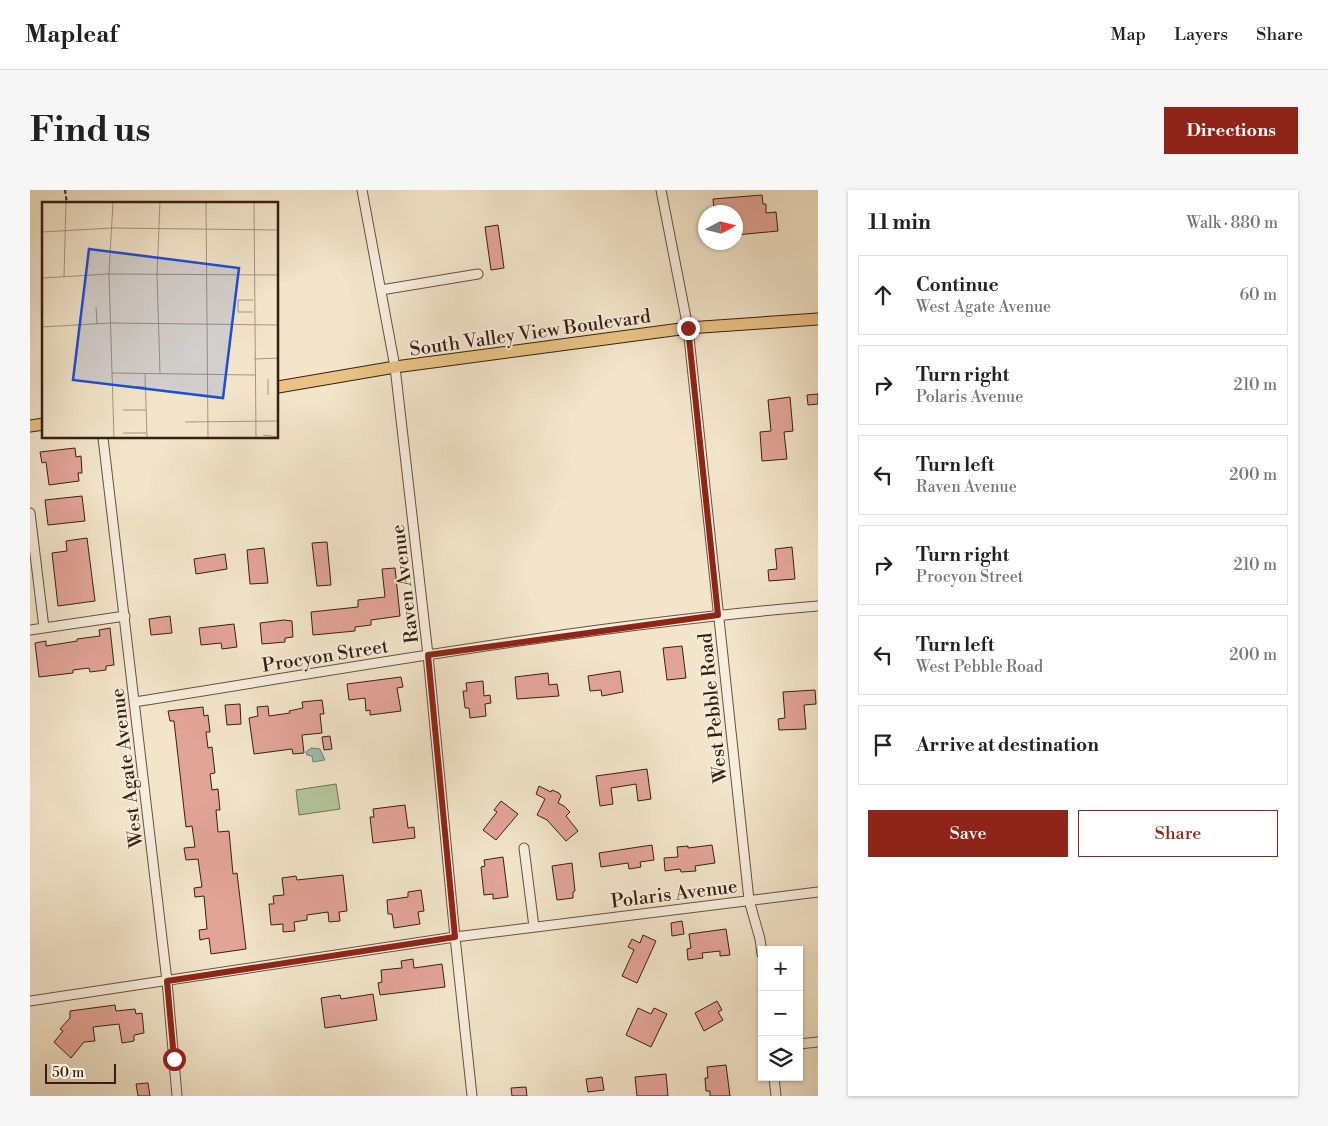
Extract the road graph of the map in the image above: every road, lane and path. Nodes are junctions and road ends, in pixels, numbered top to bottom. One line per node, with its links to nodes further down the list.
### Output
1 (362, 190): 4 (street, Raven Avenue)
2 (661, 190): 6 (street, West Pebble Road)
3 (478, 274): 4 (street)
4 (381, 290): 7 (street, Raven Avenue)
5 (818, 319): 6 (main road, South Valley View Boulevard)
6 (688, 328): 7 (main road, South Valley View Boulevard); 12 (street, West Pebble Road)
7 (395, 367): 8 (main road, South Valley View Boulevard); 16 (street, Raven Avenue)
8 (279, 387)
9 (103, 439): 13 (street, West Agate Avenue)
10 (30, 513): 14 (street)
11 (818, 606): 12 (street, Procyon Street)
12 (718, 615): 16 (street, Procyon Street); 20 (street, West Pebble Road)
13 (125, 616): 14 (street); 17 (street, West Agate Avenue)
14 (44, 628): 15 (street)
15 (30, 630)
16 (428, 655): 17 (street, Procyon Street); 22 (street, Raven Avenue)
17 (134, 702): 24 (street, West Agate Avenue)
18 (524, 848): 21 (street)
19 (818, 892): 20 (street, Polaris Avenue)
20 (749, 900): 21 (street, Polaris Avenue); 23 (street, West Pebble Road)
21 (534, 927): 22 (street, Polaris Avenue)
22 (455, 937): 24 (street, Polaris Avenue); 30 (street, Raven Avenue)
23 (761, 946)
24 (167, 981): 25 (street, Polaris Avenue); 29 (street, West Agate Avenue)
25 (30, 1001)
26 (818, 1042): 27 (street)
27 (803, 1044)
28 (774, 1081): 31 (street)
29 (177, 1096)
30 (472, 1096)
31 (776, 1096)

